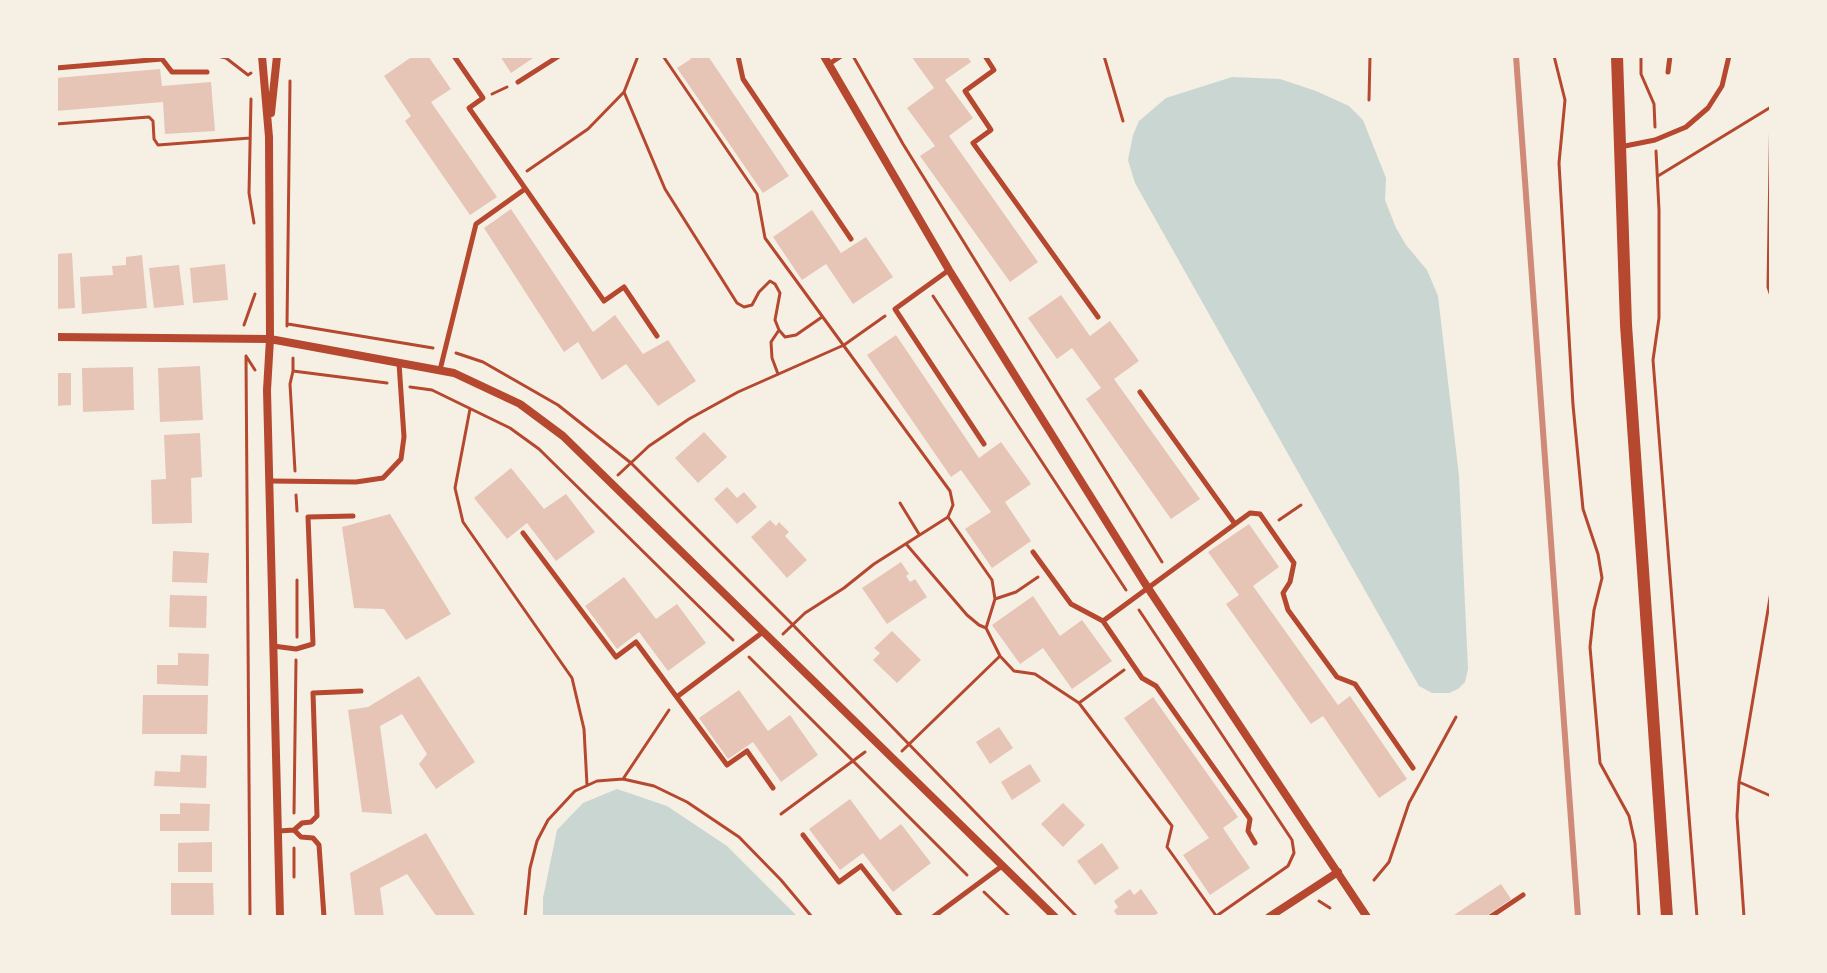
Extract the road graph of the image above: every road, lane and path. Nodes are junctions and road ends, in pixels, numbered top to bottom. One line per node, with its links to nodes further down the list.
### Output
1 (262, 56): 32 (street)
2 (277, 56): 32 (street)
3 (454, 56): 26 (lane)
4 (559, 56): 23 (lane)
5 (638, 56): 25 (path)
6 (663, 56): 46 (path)
7 (738, 56): 40 (lane)
8 (841, 56): 18 (lane)
9 (853, 56): 83 (path)
10 (985, 56): 47 (lane)
11 (1104, 56): 30 (path)
12 (1370, 56): 27 (path)
13 (1554, 56): 135 (path)
14 (1617, 56): 35 (street)
15 (1641, 56): 34 (path)
16 (1670, 56): 21 (lane)
17 (1729, 56): 34 (lane)
18 (826, 60): 41 (street)
19 (56, 68): 20 (lane)
20 (207, 72)
21 (1668, 72)
22 (290, 77): 54 (path)
23 (518, 82): 26 (path)
24 (251, 89): 33 (path)
25 (624, 92): 37 (path); 49 (path)
26 (483, 98): 37 (lane)
27 (1369, 100)
28 (1771, 101): 29 (path)
29 (1771, 107): 36 (path); 44 (path)
30 (1123, 121)
31 (56, 124): 33 (path)
32 (269, 137): 53 (street)
33 (250, 138): 39 (path)
34 (1655, 140): 35 (lane); 36 (path)
35 (1619, 147): 136 (street)
36 (1657, 176): 137 (path)
37 (517, 177): 38 (lane)
38 (525, 189): 50 (lane); 59 (lane)
39 (255, 228)
40 (851, 239)
41 (949, 270): 42 (lane); 85 (street)
42 (927, 286): 45 (lane); 87 (path)
43 (255, 289): 52 (path)
44 (1771, 296)
45 (895, 309): 56 (path); 66 (lane)
46 (822, 317): 49 (path); 56 (path)
47 (1098, 317)
48 (295, 325): 55 (path)
49 (779, 330): 61 (path)
50 (657, 336)
51 (56, 337): 52 (street)
52 (245, 339): 53 (street); 57 (path)
53 (270, 339): 54 (street); 63 (street)
54 (283, 342): 55 (street)
55 (294, 344): 58 (street); 60 (path)
56 (844, 345): 61 (path); 74 (path)
57 (246, 356): 63 (path); 72 (path)
58 (399, 362): 59 (street); 62 (lane)
59 (440, 370): 68 (street)
60 (293, 371): 62 (path); 69 (path)
61 (778, 374): 68 (path)
62 (400, 385): 65 (path); 69 (lane)
63 (267, 390): 67 (street)
64 (1140, 392): 76 (lane)
65 (470, 409): 95 (path); 108 (path)
66 (984, 444)
67 (271, 481): 69 (lane); 75 (street)
68 (610, 482): 91 (street)
69 (296, 484): 75 (path)
70 (900, 503): 79 (path)
71 (1301, 505): 77 (path)
72 (246, 516): 75 (path); 122 (path)
73 (353, 516): 94 (lane)
74 (948, 517): 79 (path); 88 (path)
75 (271, 519): 93 (street)
76 (1235, 524): 77 (lane); 83 (lane)
77 (1269, 527): 105 (lane)
78 (523, 533): 99 (lane)
79 (919, 535): 80 (path)
80 (906, 543): 90 (path); 92 (path)
81 (1033, 552): 82 (lane)
82 (1047, 571): 88 (path); 89 (lane)
83 (1168, 572): 85 (lane)
84 (297, 576): 94 (path)
85 (1147, 587): 87 (lane); 117 (street)
86 (1771, 592): 107 (path)
87 (1132, 598): 89 (lane)
88 (995, 599): 90 (path)
89 (1103, 621): 97 (lane)
90 (986, 628): 96 (path)
91 (764, 631): 92 (street); 95 (lane)
92 (775, 643): 102 (street)
93 (273, 646): 94 (lane); 113 (street)
94 (296, 649): 112 (path)
95 (741, 649): 99 (lane); 104 (path)
96 (1000, 656): 100 (path); 103 (path)
97 (1132, 664): 100 (path); 115 (lane)
98 (361, 691): 112 (lane)
99 (678, 696): 106 (path); 109 (lane)
100 (1079, 703): 131 (path)
101 (1456, 717): 118 (path)
102 (876, 743): 103 (street); 104 (path)
103 (893, 760): 116 (street)
104 (854, 761): 111 (path); 119 (path)
105 (1413, 768)
106 (623, 779): 108 (path); 126 (path)
107 (1739, 782): 110 (path); 138 (path)
108 (587, 785): 125 (path)
109 (773, 788)
110 (1771, 796)
111 (781, 814)
112 (294, 830): 113 (lane); 120 (path); 124 (lane)
113 (279, 831): 123 (street)
114 (803, 835): 127 (lane)
115 (1255, 843)
116 (1002, 866): 119 (lane); 130 (street)
117 (1338, 872): 132 (street); 133 (street)
118 (1374, 880)
119 (978, 886): 128 (lane); 129 (path)
120 (294, 888)
121 (1523, 895): 134 (lane)
122 (250, 917)
123 (280, 917)
124 (324, 917)
125 (525, 917)
126 (812, 917)
127 (901, 917)
128 (933, 917)
129 (1010, 917)
130 (1055, 917)
131 (1217, 917)
132 (1269, 917)
133 (1367, 917)
134 (1490, 917)
135 (1639, 917)
136 (1667, 917)
137 (1697, 917)
138 (1744, 917)

